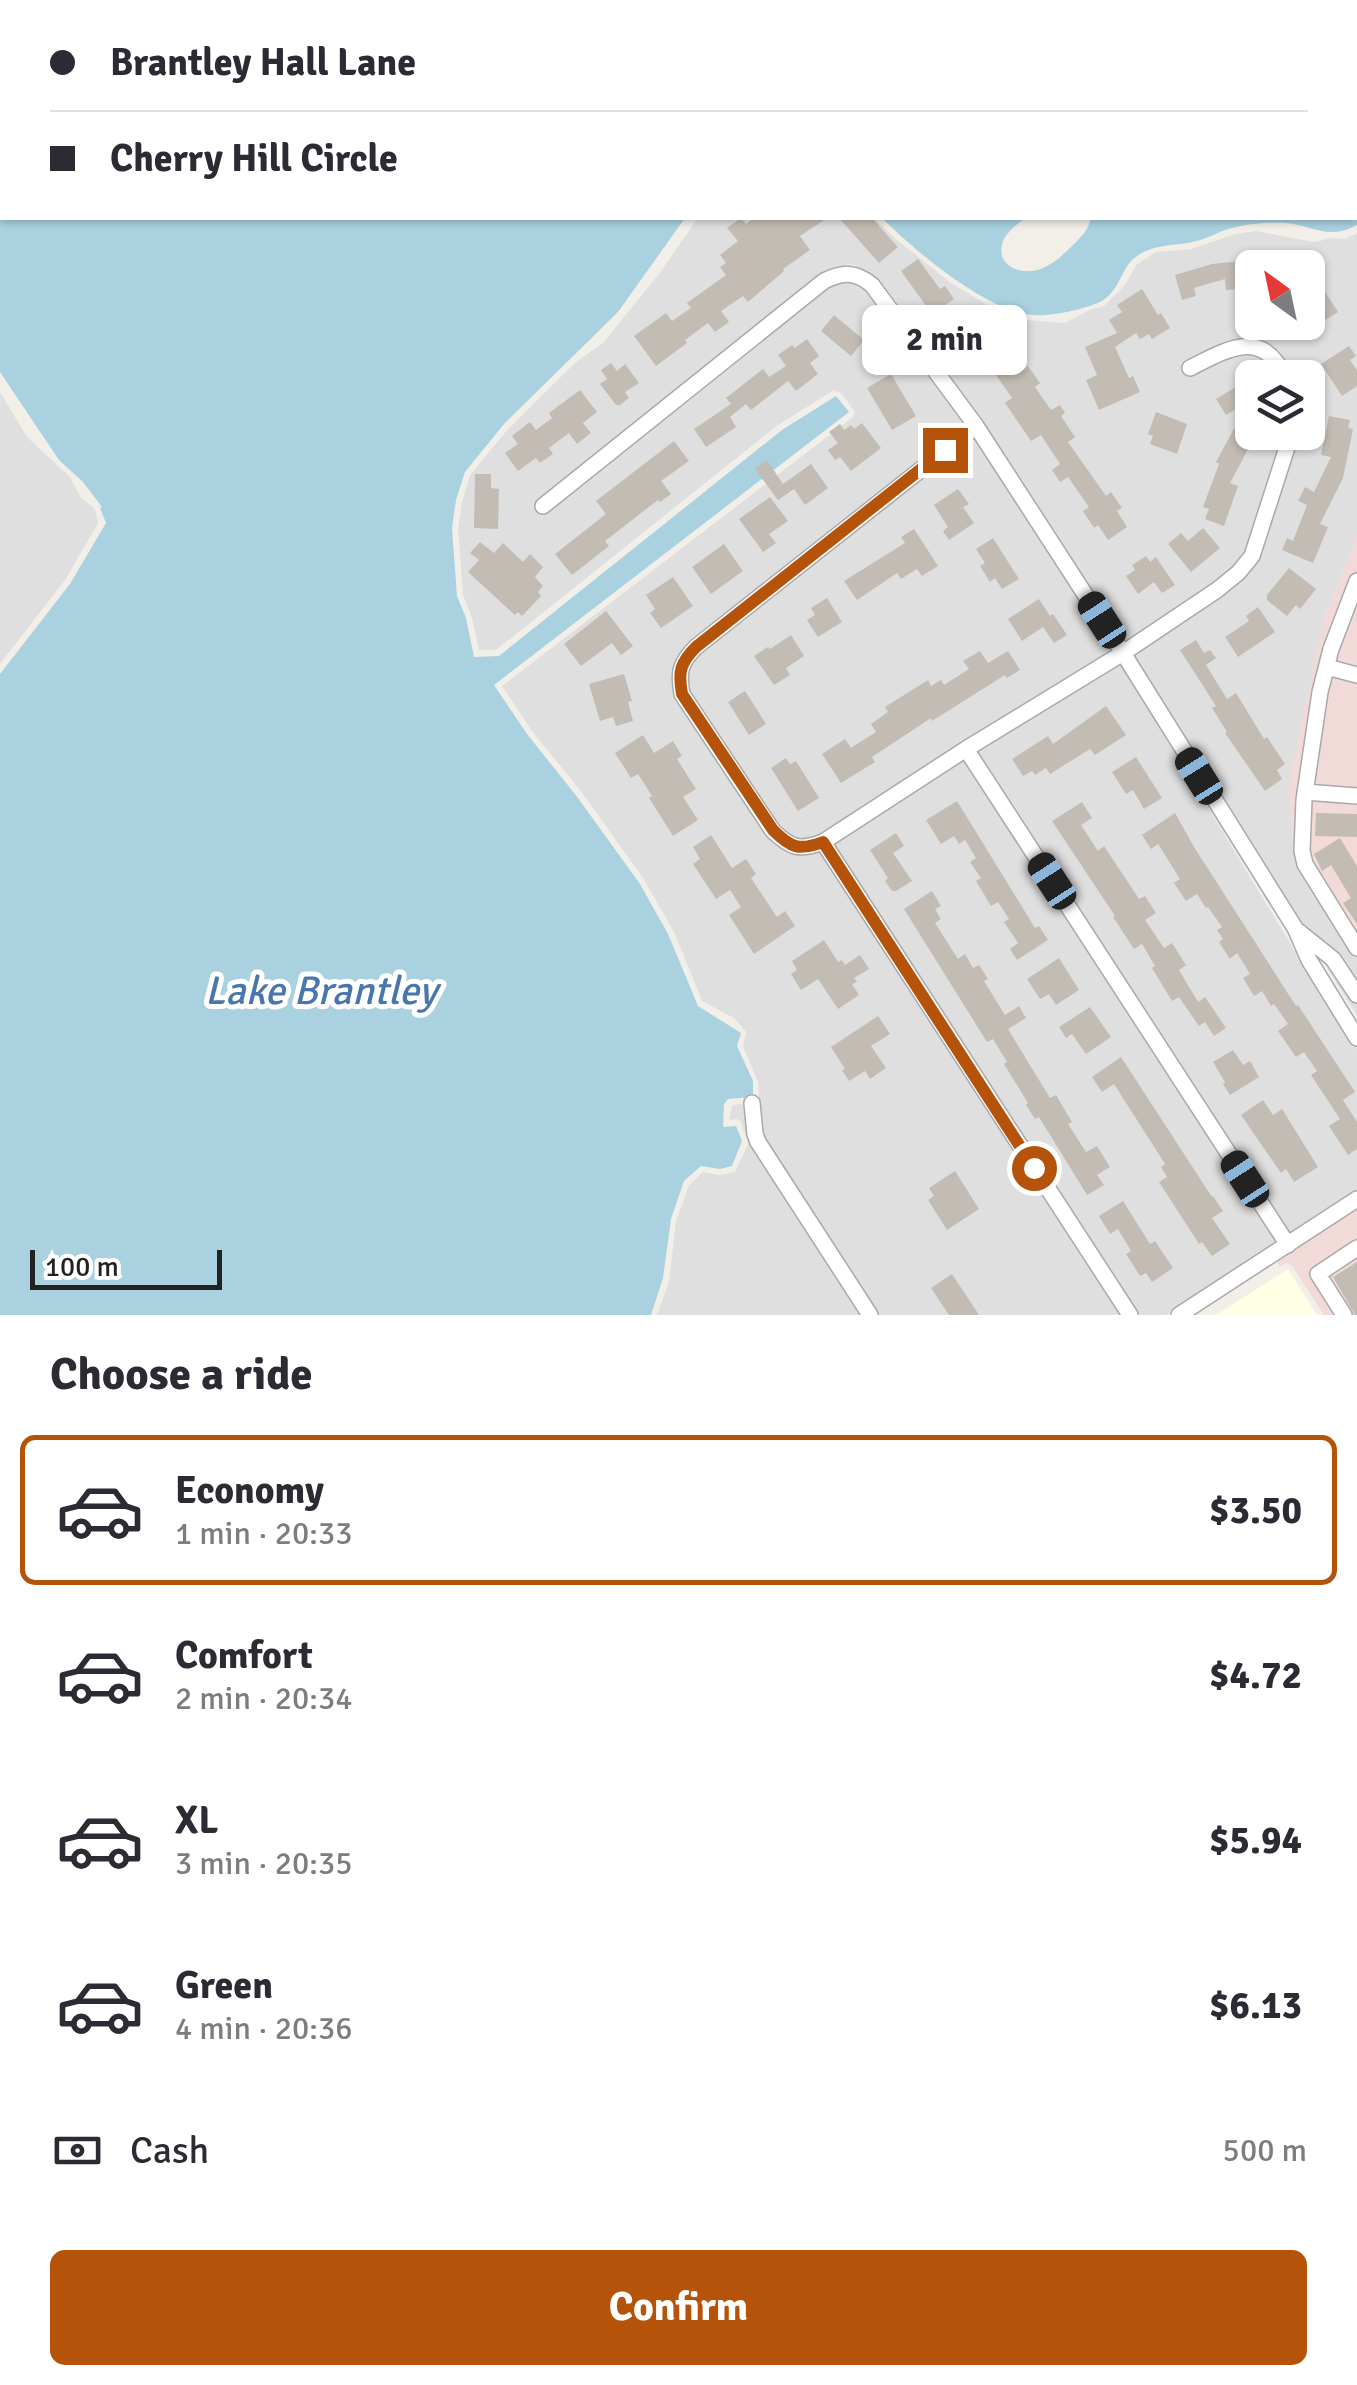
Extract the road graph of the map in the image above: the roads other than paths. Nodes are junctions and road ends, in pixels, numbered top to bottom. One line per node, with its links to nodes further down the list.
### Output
1 (1273, 360): 2 (street)
2 (1190, 368)
3 (976, 426): 5 (street); 7 (street); 13 (street)
4 (1286, 450): 7 (street)
5 (543, 506)
6 (1357, 581): 8 (street)
7 (1123, 653): 10 (street); 14 (street)
8 (1327, 667): 9 (street); 11 (street)
9 (1357, 674)
10 (966, 749): 13 (street); 20 (street)
11 (1305, 792): 12 (street); 15 (street)
12 (1357, 796)
13 (823, 842): 23 (street)
14 (1294, 928): 16 (street); 17 (street)
15 (1357, 948)
16 (1357, 995)
17 (1357, 1038)
18 (752, 1103): 22 (street)
19 (1357, 1198): 20 (street)
20 (1288, 1245): 24 (street)
21 (1357, 1248): 25 (street)
22 (870, 1315)
23 (1130, 1315)
24 (1179, 1315)
25 (1344, 1315)

